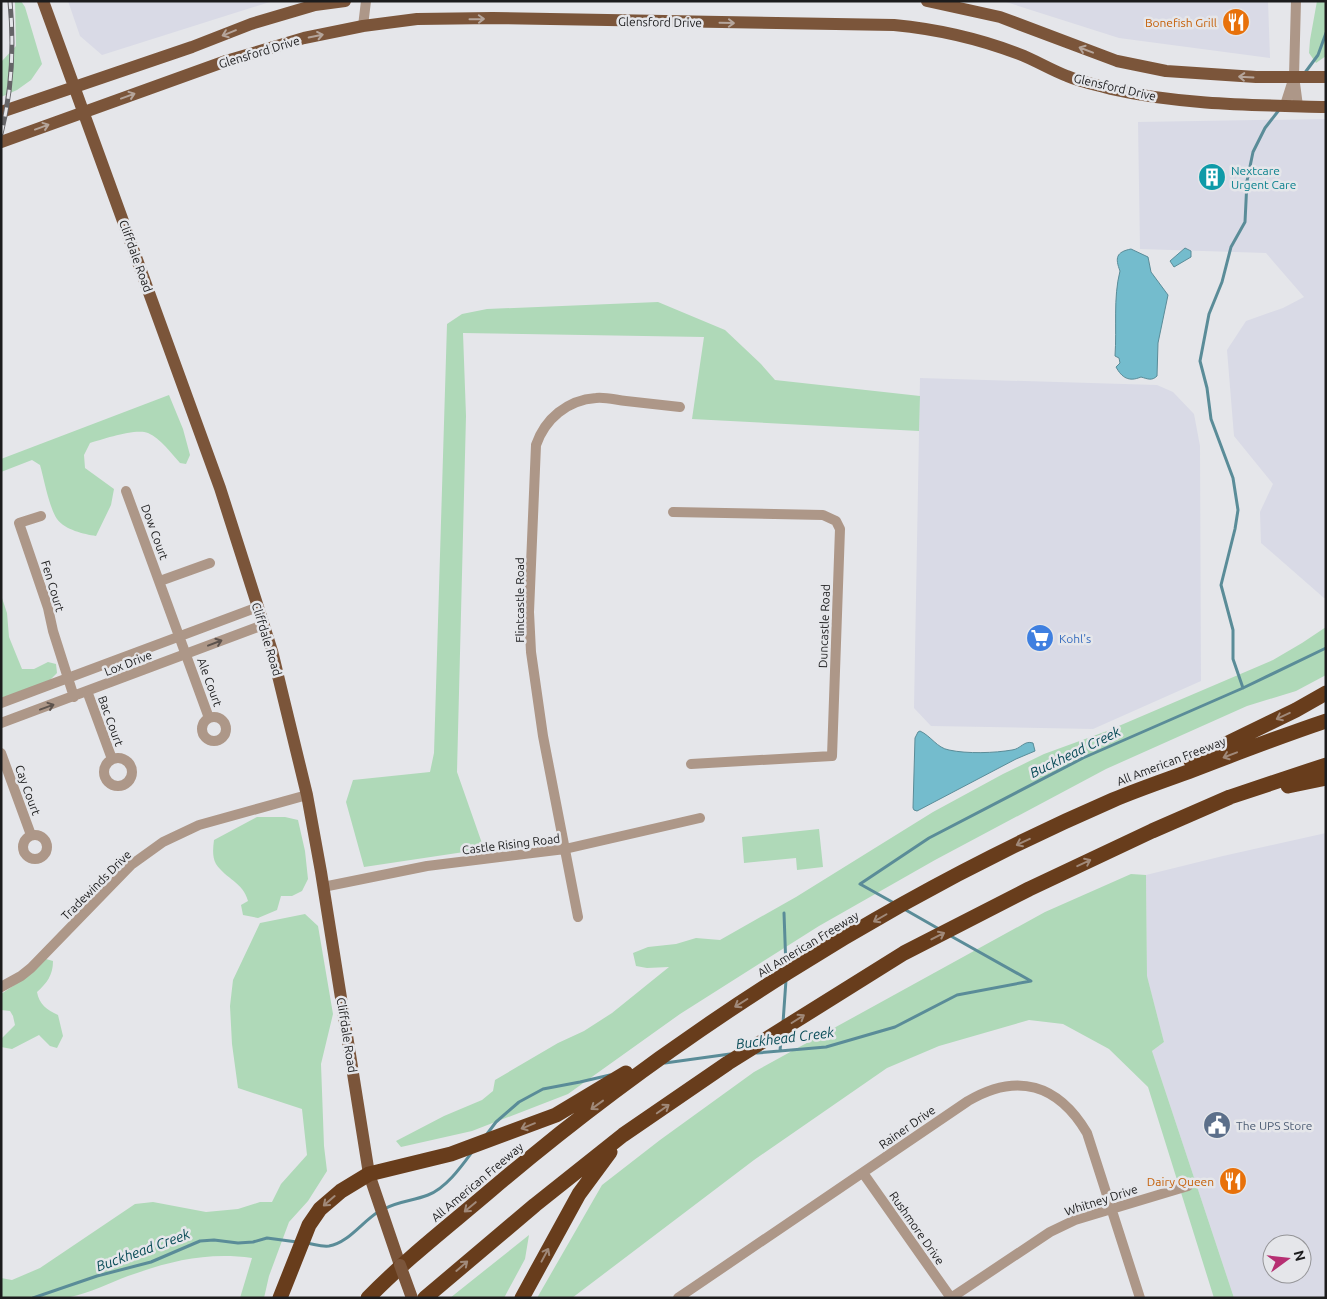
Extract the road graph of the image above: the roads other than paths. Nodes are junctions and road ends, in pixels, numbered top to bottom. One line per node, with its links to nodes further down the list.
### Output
1 (43, 1): 9 (main road, Cliffdale Road)
2 (346, 1): 9 (main road, Glensford Drive, one-way to 9)
3 (366, 1): 6 (street)
4 (927, 1): 7 (main road, Glensford Drive, one-way to 4)
5 (1296, 1): 7 (street)
6 (363, 26): 10 (main road, Glensford Drive, one-way to 10); 13 (main road, Glensford Drive, one-way to 6)
7 (1294, 76): 8 (main road, Glensford Drive); 10 (street)
8 (1326, 77)
9 (74, 89): 12 (main road, Glensford Drive); 13 (main road, Cliffdale Road)
10 (1292, 105): 11 (main road, Glensford Drive)
11 (1326, 106)
12 (1, 112)
13 (82, 113): 14 (main road, Glensford Drive, one-way to 13); 21 (main road, Cliffdale Road)
14 (1, 142)
15 (680, 407): 43 (street, Flintcastle Road)
16 (126, 490): 20 (street, Dow Court)
17 (673, 512): 35 (street, Duncastle Road)
18 (42, 516): 25 (street, Fen Court)
19 (210, 563): 20 (street)
20 (160, 581): 23 (street, Dow Court)
21 (258, 608): 22 (main road, Cliffdale Road); 23 (street, Lox Drive)
22 (263, 625): 24 (street, Lox Drive, one-way to 22); 38 (main road, Cliffdale Road)
23 (180, 637): 24 (street, Ale Court); 25 (street, Lox Drive)
24 (186, 654): 26 (street, Lox Drive); 30 (street, Ale Court)
25 (68, 679): 28 (street); 29 (street, Lox Drive)
26 (87, 692): 28 (street, Lox Drive); 34 (street, Bac Court)
27 (1326, 693): 40 (highway, one-way to 40)
28 (74, 697): 32 (street, Lox Drive, one-way to 28)
29 (1, 703)
30 (210, 718)
31 (1326, 722): 40 (highway, All American Freeway, one-way to 40)
32 (1, 723)
33 (1, 753): 42 (street, Cay Court)
34 (112, 759)
35 (691, 764)
36 (1326, 764): 39 (highway)
37 (1326, 778): 39 (highway)
38 (307, 795): 44 (main road, Cliffdale Road); 46 (street, Tradewinds Drive)
39 (1230, 797): 48 (highway, one-way to 39)
40 (1115, 799): 47 (highway, All American Freeway, one-way to 47)
41 (700, 818): 43 (street, Castle Rising Road)
42 (30, 835)
43 (565, 849): 44 (street, Castle Rising Road); 45 (street, Flintcastle Road)
44 (323, 887): 50 (main road, Cliffdale Road)
45 (578, 917)
46 (1, 987)
47 (692, 1035): 50 (highway, one-way to 50); 54 (highway, All American Freeway, one-way to 54)
48 (622, 1135): 56 (highway, one-way to 48); 57 (highway, one-way to 48)
49 (863, 1173): 52 (street, Rainer Drive); 58 (street, Rainer Drive); 59 (street, Rushmore Drive)
50 (369, 1174): 53 (highway, one-way to 53); 55 (main road, Cliffdale Road, bridge)
51 (1188, 1186): 52 (street, Whitney Drive)
52 (1112, 1209): 59 (street, Whitney Drive); 60 (street, Rainer Drive)
53 (280, 1298)
54 (368, 1298)
55 (412, 1298)
56 (426, 1298)
57 (522, 1298)
58 (678, 1298)
59 (951, 1298)
60 (1140, 1298)

